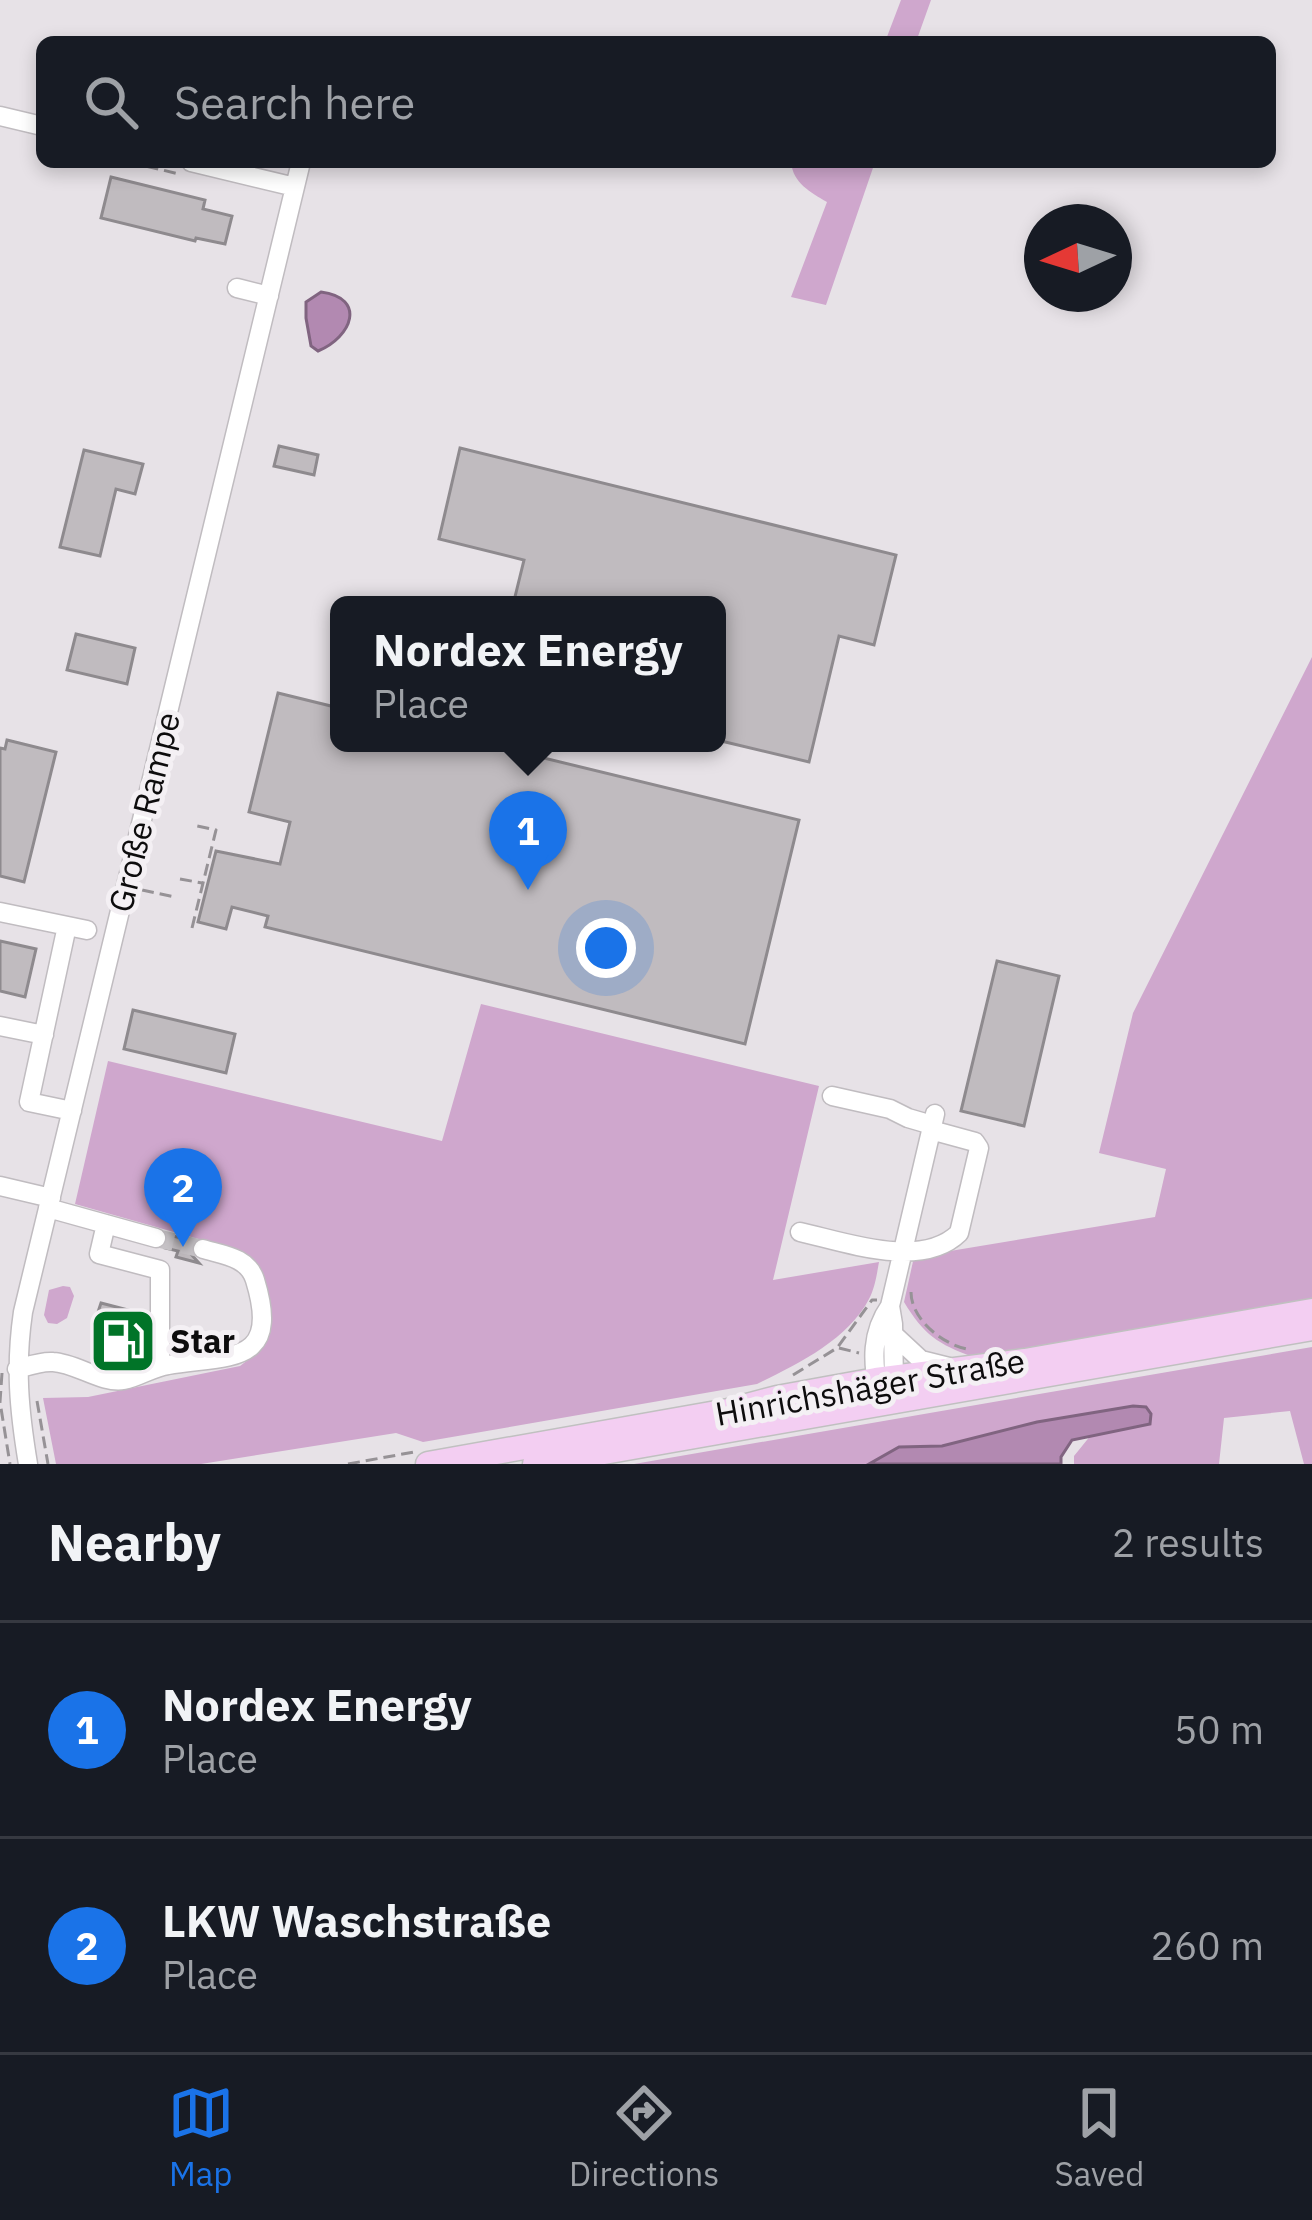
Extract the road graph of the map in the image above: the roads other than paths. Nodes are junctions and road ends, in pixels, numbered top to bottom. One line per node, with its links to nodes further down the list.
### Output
1 (0, 116): 2 (street)
2 (36, 125)
3 (216, 168): 5 (street)
4 (300, 168): 5 (street, Große Rampe)
5 (295, 187): 7 (street, Große Rampe)
6 (237, 288): 7 (street)
7 (269, 296): 12 (street, Große Rampe)
8 (0, 912): 10 (street)
9 (0, 1026): 10 (street)
10 (44, 1035): 12 (street)
11 (832, 1096): 13 (street)
12 (72, 1111): 15 (street, Große Rampe)
13 (933, 1123): 20 (street); 20 (street)
14 (0, 1186): 15 (street)
15 (50, 1203): 16 (street); 26 (street, Große Rampe)
16 (106, 1224): 18 (street); 25 (street)
17 (800, 1232): 20 (street)
18 (156, 1238)
19 (203, 1249): 25 (street)
20 (899, 1264): 21 (street)
21 (891, 1303): 24 (street); 28 (street)
22 (1312, 1311): 27 (main road, Hinrichshäger Straße)
23 (1312, 1328): 28 (main road, Hinrichshäger Straße)
24 (893, 1334): 27 (street); 28 (street)
25 (160, 1366): 26 (street)
26 (25, 1367): 30 (street, Große Rampe)
27 (954, 1368): 28 (main road, Hinrichshäger Straße)
28 (883, 1383): 29 (main road, Hinrichshäger Straße); 31 (main road, Hinrichshäger Straße)
29 (425, 1457)
30 (28, 1464)
31 (535, 1464)

